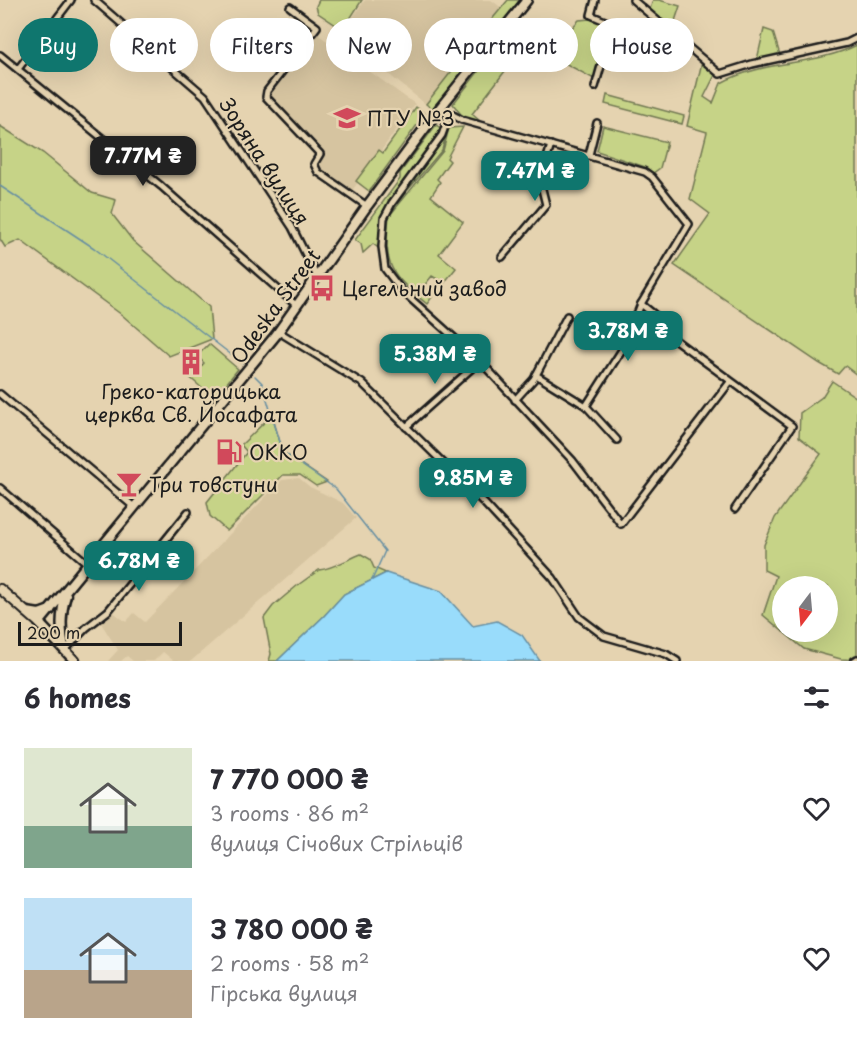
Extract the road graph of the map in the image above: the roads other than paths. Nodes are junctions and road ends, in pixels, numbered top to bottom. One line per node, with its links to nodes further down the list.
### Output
1 (71, 0): 7 (street)
2 (94, 0): 20 (street, Зоряна вулиця)
3 (526, 0): 13 (main road, Odeska Street)
4 (595, 0): 12 (street)
5 (633, 0): 8 (street)
6 (290, 7): 18 (street)
7 (57, 18)
8 (857, 38)
9 (0, 55): 10 (street)
10 (18, 69)
11 (22, 72): 22 (street)
12 (595, 87)
13 (440, 108): 14 (street); 18 (main road, Odeska Street)
14 (450, 113): 16 (street); 25 (street)
15 (597, 123): 17 (street)
16 (551, 145): 17 (street); 19 (street)
17 (588, 155): 21 (street)
18 (367, 206): 20 (main road, Odeska Street)
19 (502, 257)
20 (317, 278): 22 (main road, Odeska Street)
21 (641, 304): 27 (street); 30 (street)
22 (297, 306): 24 (main road, Odeska Street)
23 (567, 316): 26 (street)
24 (279, 332): 31 (street); 34 (main road, Odeska Street)
25 (480, 361): 29 (street); 31 (street)
26 (536, 375): 29 (street); 30 (street)
27 (730, 382): 29 (street); 35 (street)
28 (0, 394): 34 (street)
29 (515, 400)
30 (586, 406): 32 (street)
31 (405, 427): 45 (street)
32 (617, 440)
33 (0, 488): 37 (street)
34 (134, 507): 37 (main road, Odeska Street)
35 (735, 509)
36 (188, 512): 44 (street)
37 (88, 564): 39 (main road, Odeska Street)
38 (0, 589): 41 (main road)
39 (68, 589): 40 (main road, Odeska Street); 42 (main road)
40 (50, 610): 41 (main road); 43 (main road, Odeska Street)
41 (27, 612): 43 (main road)
42 (61, 616): 43 (main road); 44 (main road)
43 (43, 627): 44 (main road)
44 (70, 657)
45 (677, 661)

